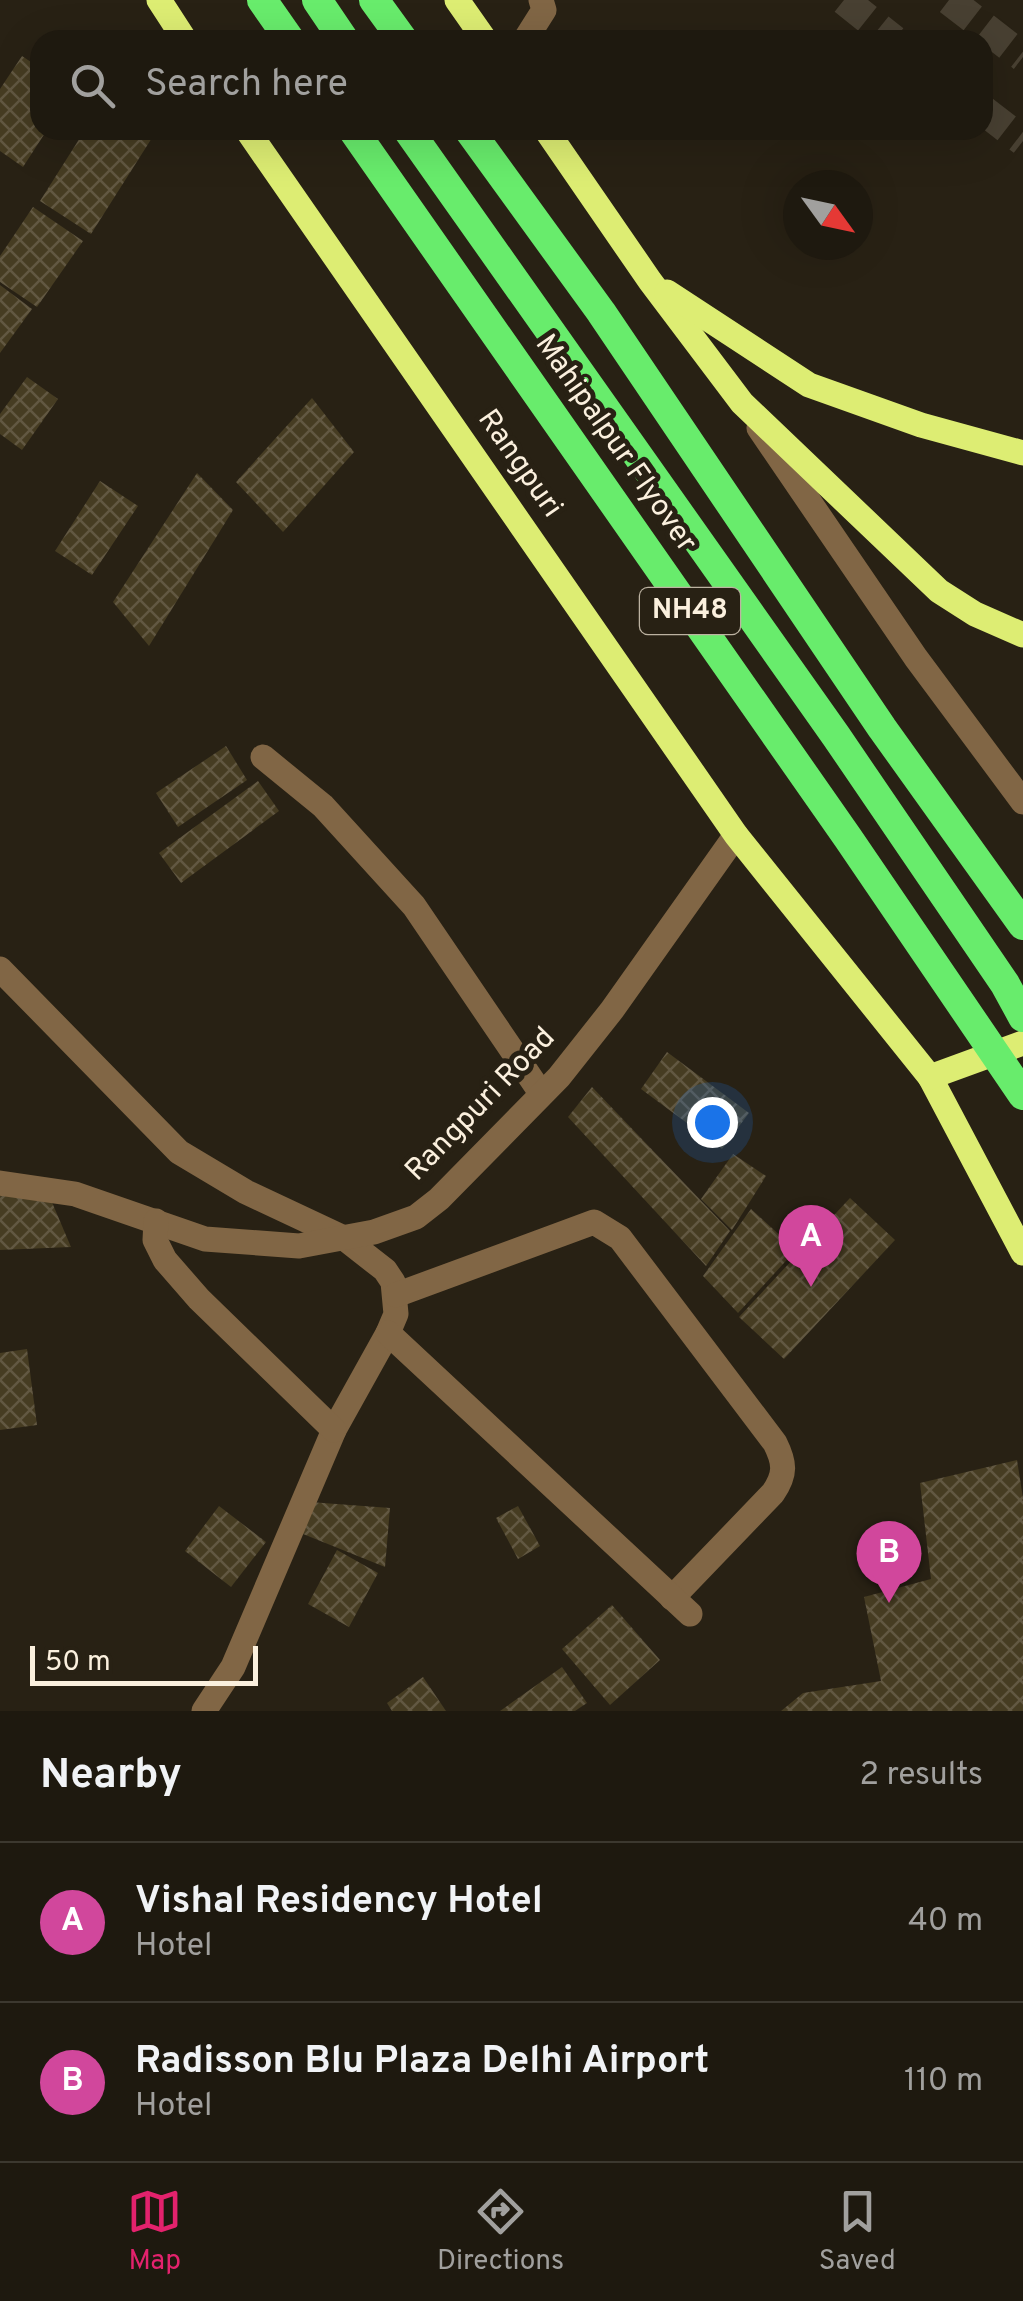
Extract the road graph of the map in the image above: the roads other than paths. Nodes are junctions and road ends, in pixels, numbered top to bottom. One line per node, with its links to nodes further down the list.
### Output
1 (262, 0): 6 (highway)
2 (316, 0): 7 (highway)
3 (374, 0): 8 (highway)
4 (457, 0): 9 (main road)
5 (541, 0): 10 (street)
6 (283, 30)
7 (337, 30)
8 (396, 30)
9 (478, 30)
10 (531, 30)
11 (255, 140): 22 (main road, Rangpuri)
12 (360, 140): 29 (highway, Mahipalpur Flyover / NH48, bridge)
13 (415, 140): 25 (highway)
14 (476, 140): 23 (highway, Mahipalpur Flyover / NH48)
15 (553, 140): 16 (main road)
16 (650, 281): 17 (main road); 18 (main road)
17 (742, 403): 19 (main road); 21 (street)
18 (1023, 453)
19 (1023, 635)
20 (263, 757): 28 (street)
21 (1023, 802)
22 (736, 835): 27 (main road, Rangpuri); 28 (street, Rangpuri Road)
23 (1023, 925)
24 (0, 969): 32 (street)
25 (1023, 1016)
26 (1023, 1043): 27 (main road)
27 (930, 1077): 33 (main road, Rangpuri)
28 (541, 1093): 32 (street, Rangpuri Road)
29 (1023, 1095)
30 (0, 1183): 31 (street, Rangpuri Road)
31 (156, 1222): 32 (street, Rangpuri Road); 36 (street)
32 (344, 1238): 34 (street)
33 (1023, 1253)
34 (396, 1295): 35 (street); 35 (street)
35 (388, 1333): 36 (street)
36 (334, 1430): 37 (street)
37 (204, 1711)

